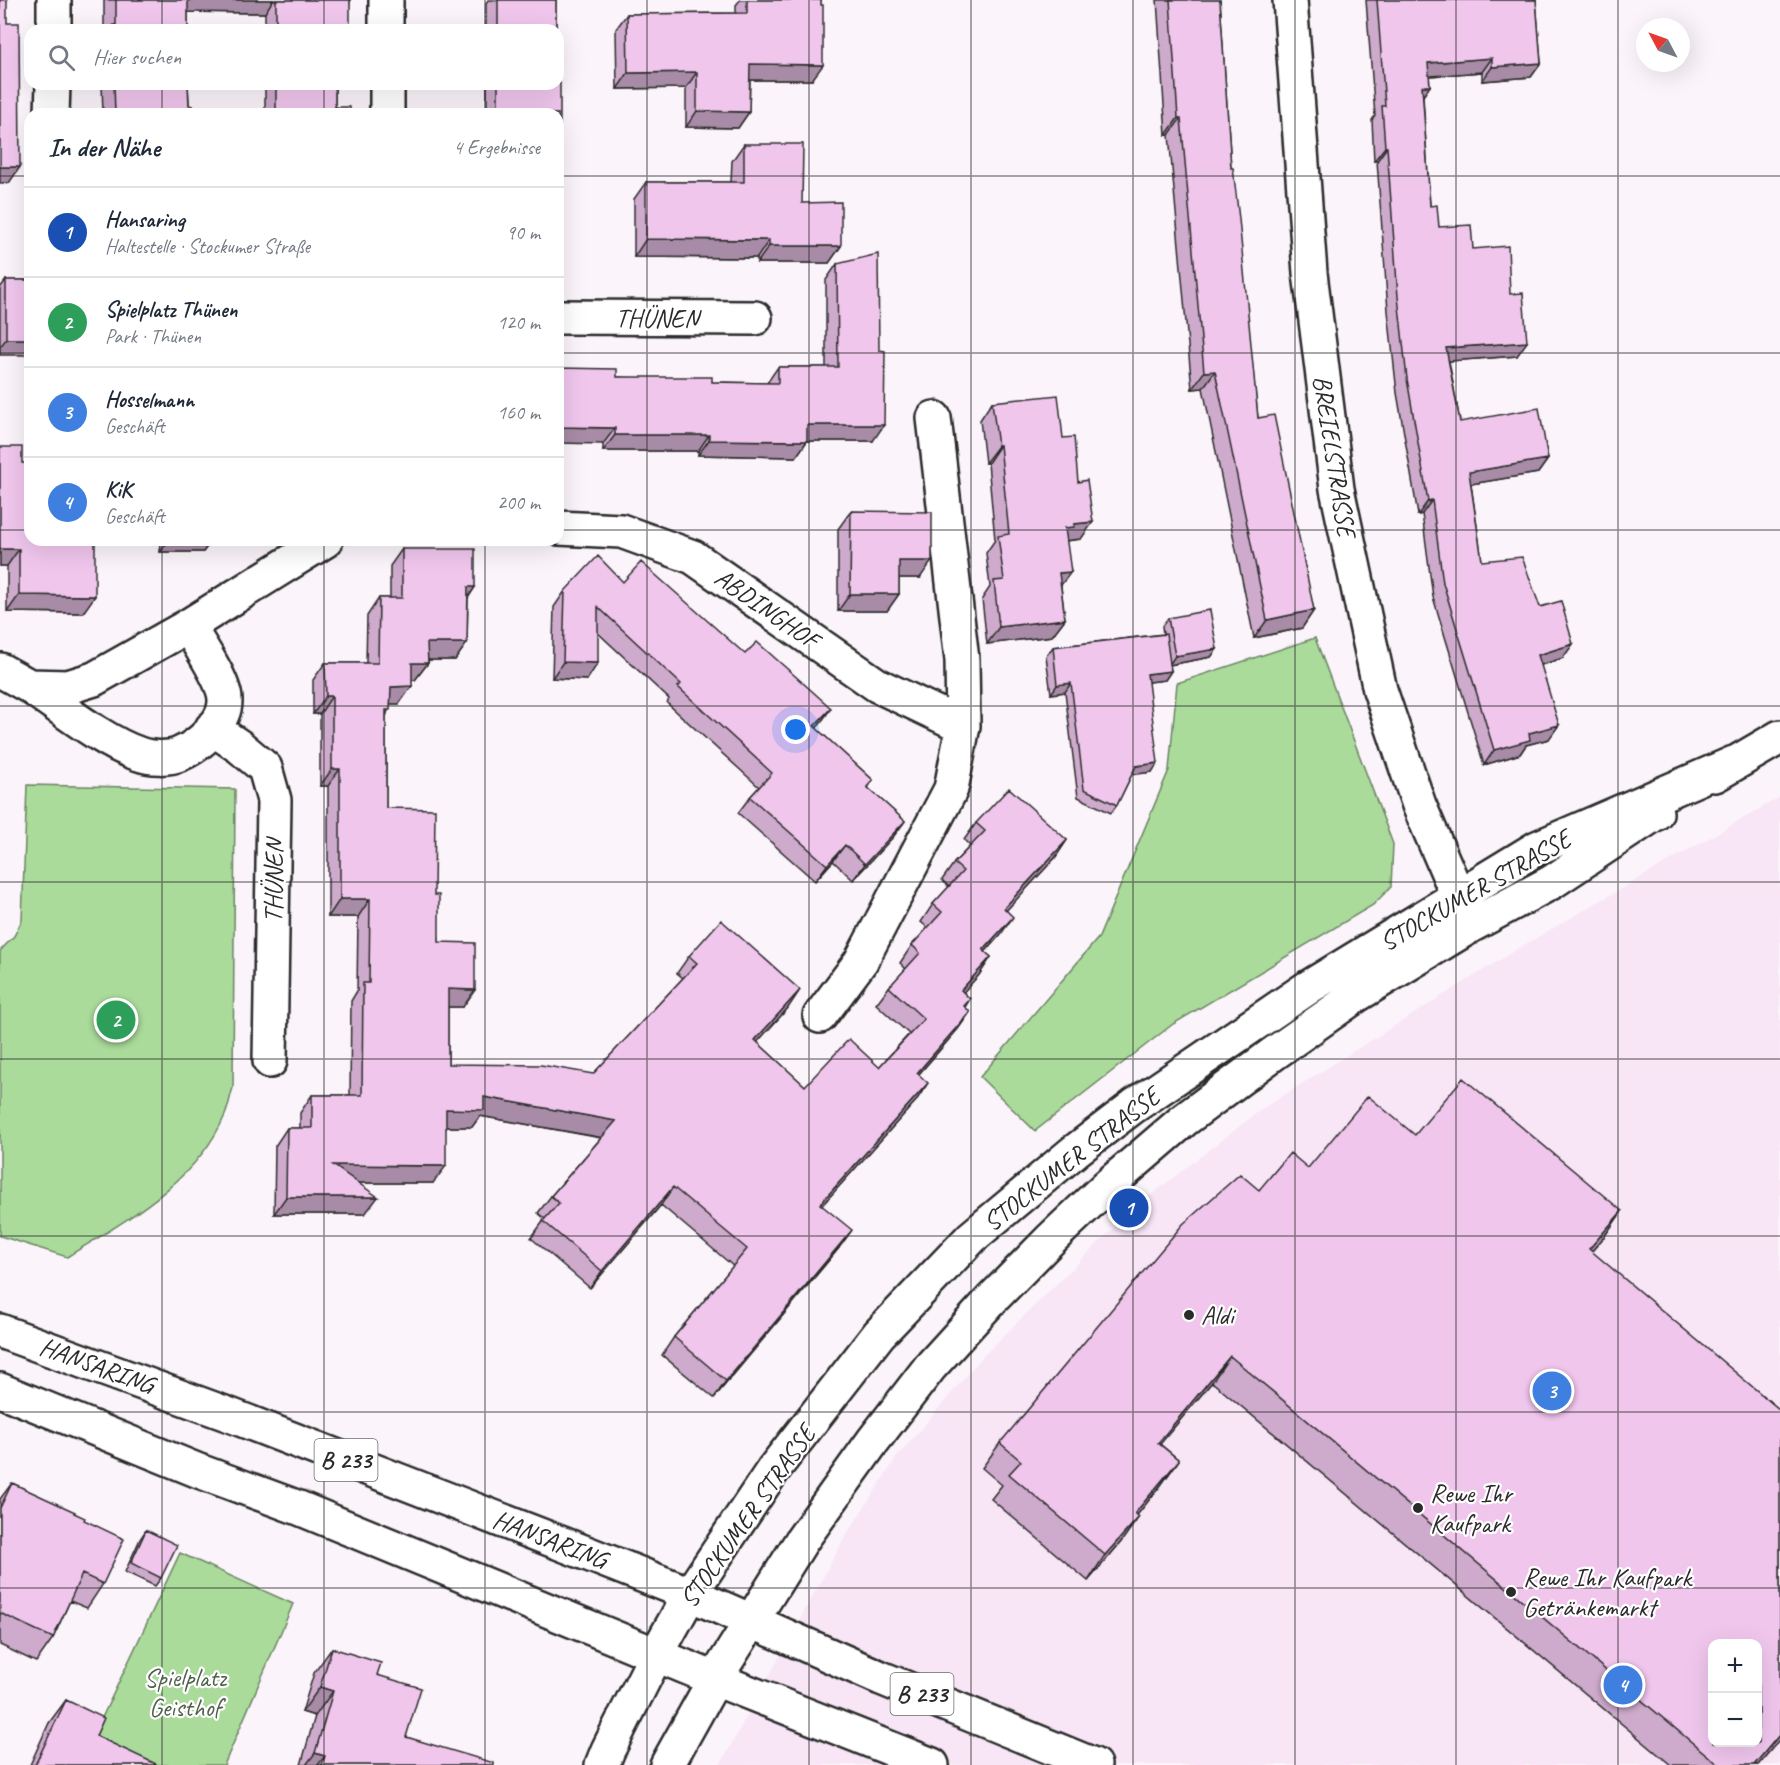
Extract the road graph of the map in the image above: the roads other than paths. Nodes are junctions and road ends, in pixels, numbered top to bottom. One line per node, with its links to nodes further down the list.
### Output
1 (54, 0): 4 (main road)
2 (386, 0): 5 (main road)
3 (1290, 0): 22 (main road, BREIELSTRASSE)
4 (54, 24)
5 (386, 24)
6 (53, 90): 8 (main road)
7 (387, 90): 9 (main road)
8 (52, 108)
9 (387, 108)
10 (564, 317): 11 (main road, THÜNEN)
11 (755, 318)
12 (934, 418): 18 (main road)
13 (564, 528): 18 (main road, ABDINGHOF)
14 (316, 546): 15 (main road)
15 (188, 626): 17 (main road); 19 (main road)
16 (0, 670): 17 (main road)
17 (29, 686): 19 (main road)
18 (963, 726): 23 (main road)
19 (212, 728): 24 (main road, THÜNEN)
20 (1780, 737): 21 (main road, STOCKUMER STRASSE)
21 (1734, 763): 22 (main road, STOCKUMER STRASSE); 28 (main road, STOCKUMER STRASSE)
22 (1458, 896): 27 (main road, STOCKUMER STRASSE)
23 (820, 1016)
24 (270, 1061)
25 (0, 1331): 27 (main road, HANSARING / B 233)
26 (0, 1390): 29 (main road, B 233)
27 (690, 1594): 28 (main road, HANSARING / B 233); 29 (main road, STOCKUMER STRASSE)
28 (751, 1621): 30 (main road, STOCKUMER STRASSE); 34 (main road, HANSARING / B 233)
29 (656, 1655): 30 (main road, B 233); 31 (main road, STOCKUMER STRASSE)
30 (715, 1679): 32 (main road, STOCKUMER STRASSE); 33 (main road, B 233)
31 (602, 1765)
32 (667, 1765)
33 (932, 1765)
34 (1094, 1765)

